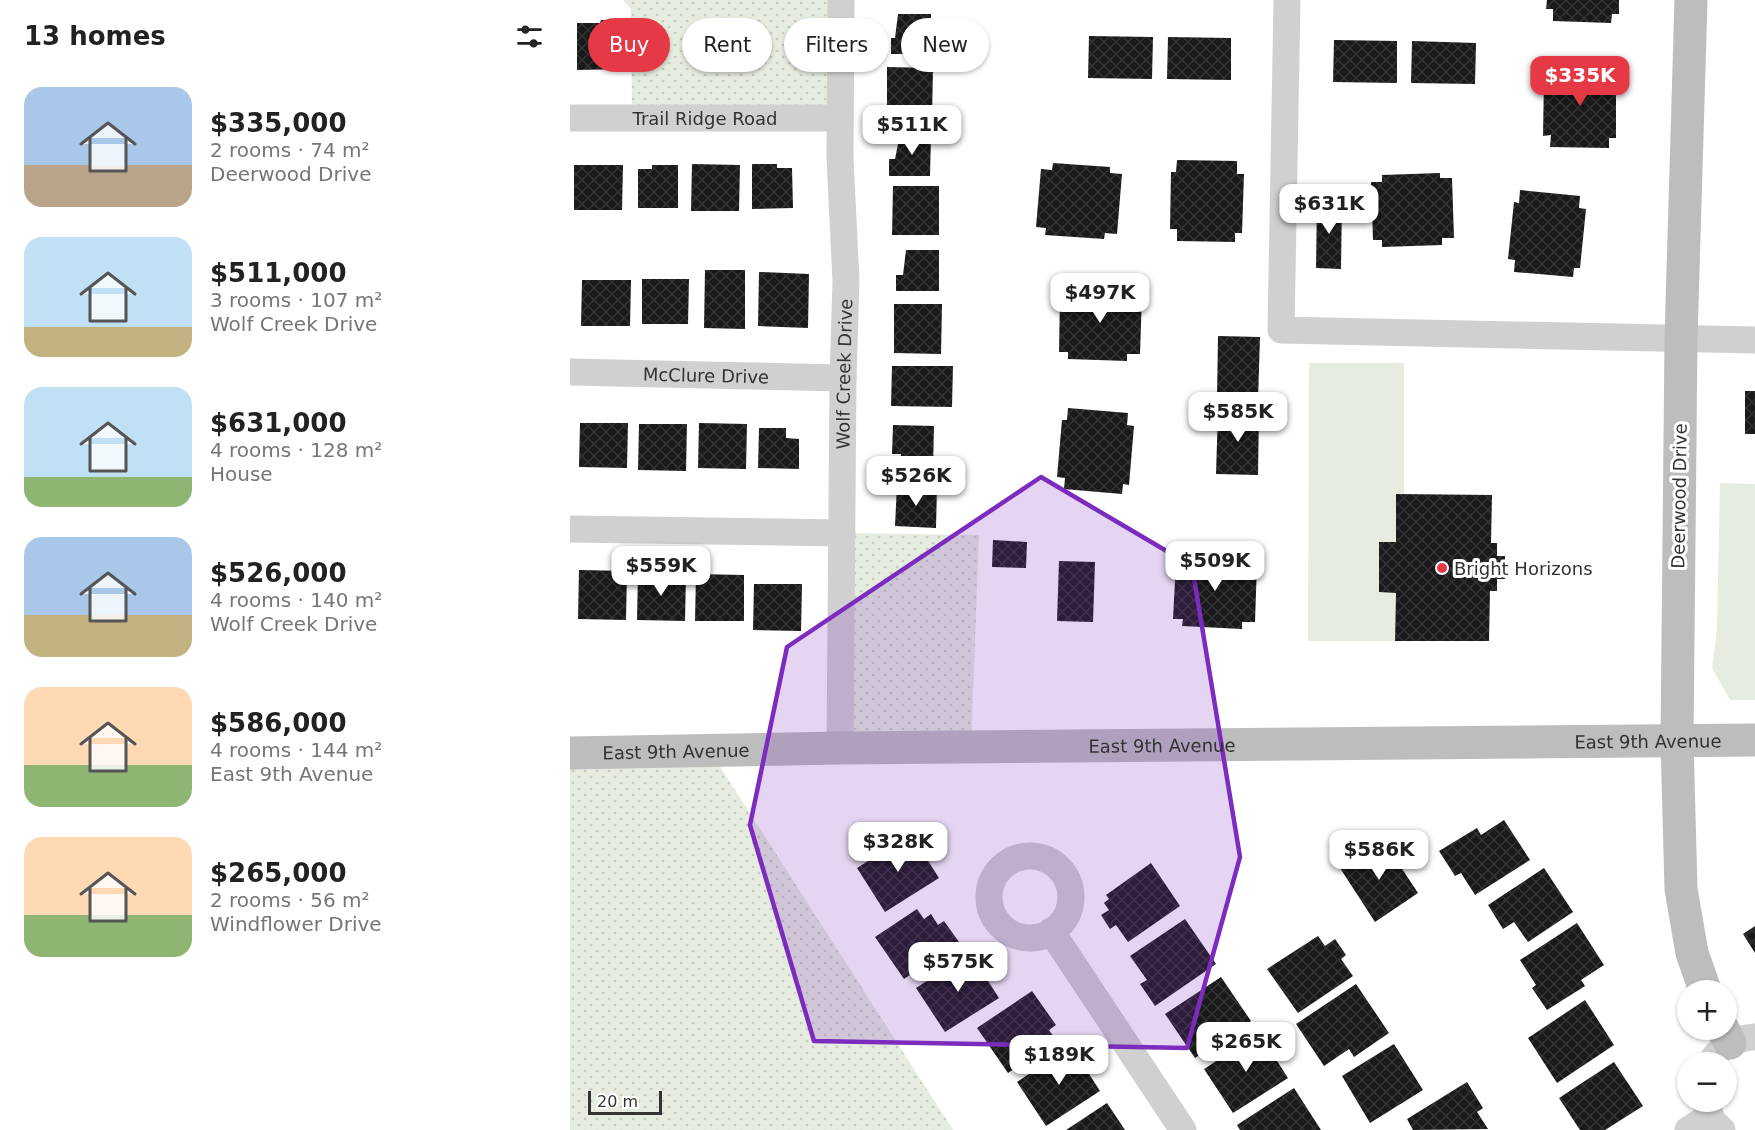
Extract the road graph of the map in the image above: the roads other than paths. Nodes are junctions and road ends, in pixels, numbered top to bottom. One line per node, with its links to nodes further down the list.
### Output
1 (841, 0): 5 (street, Wolf Creek Drive)
2 (1287, 0): 6 (street)
3 (1691, 0): 6 (main road, Deerwood Drive)
4 (570, 118): 5 (street, Trail Ridge Road)
5 (840, 118): 9 (street, Wolf Creek Drive)
6 (1681, 339): 7 (street); 13 (main road, Deerwood Drive)
7 (1755, 340)
8 (570, 372): 9 (street, McClure Drive)
9 (843, 378): 11 (street, Wolf Creek Drive)
10 (570, 529): 11 (street)
11 (842, 533): 14 (street, Wolf Creek Drive)
12 (1755, 740): 13 (main road, East 9th Avenue)
13 (1677, 741): 14 (main road, East 9th Avenue); 17 (main road, Deerwood Drive)
14 (840, 748): 15 (main road, East 9th Avenue)
15 (570, 753)
16 (1051, 931): 18 (street)
17 (1701, 980)
18 (1183, 1130)

